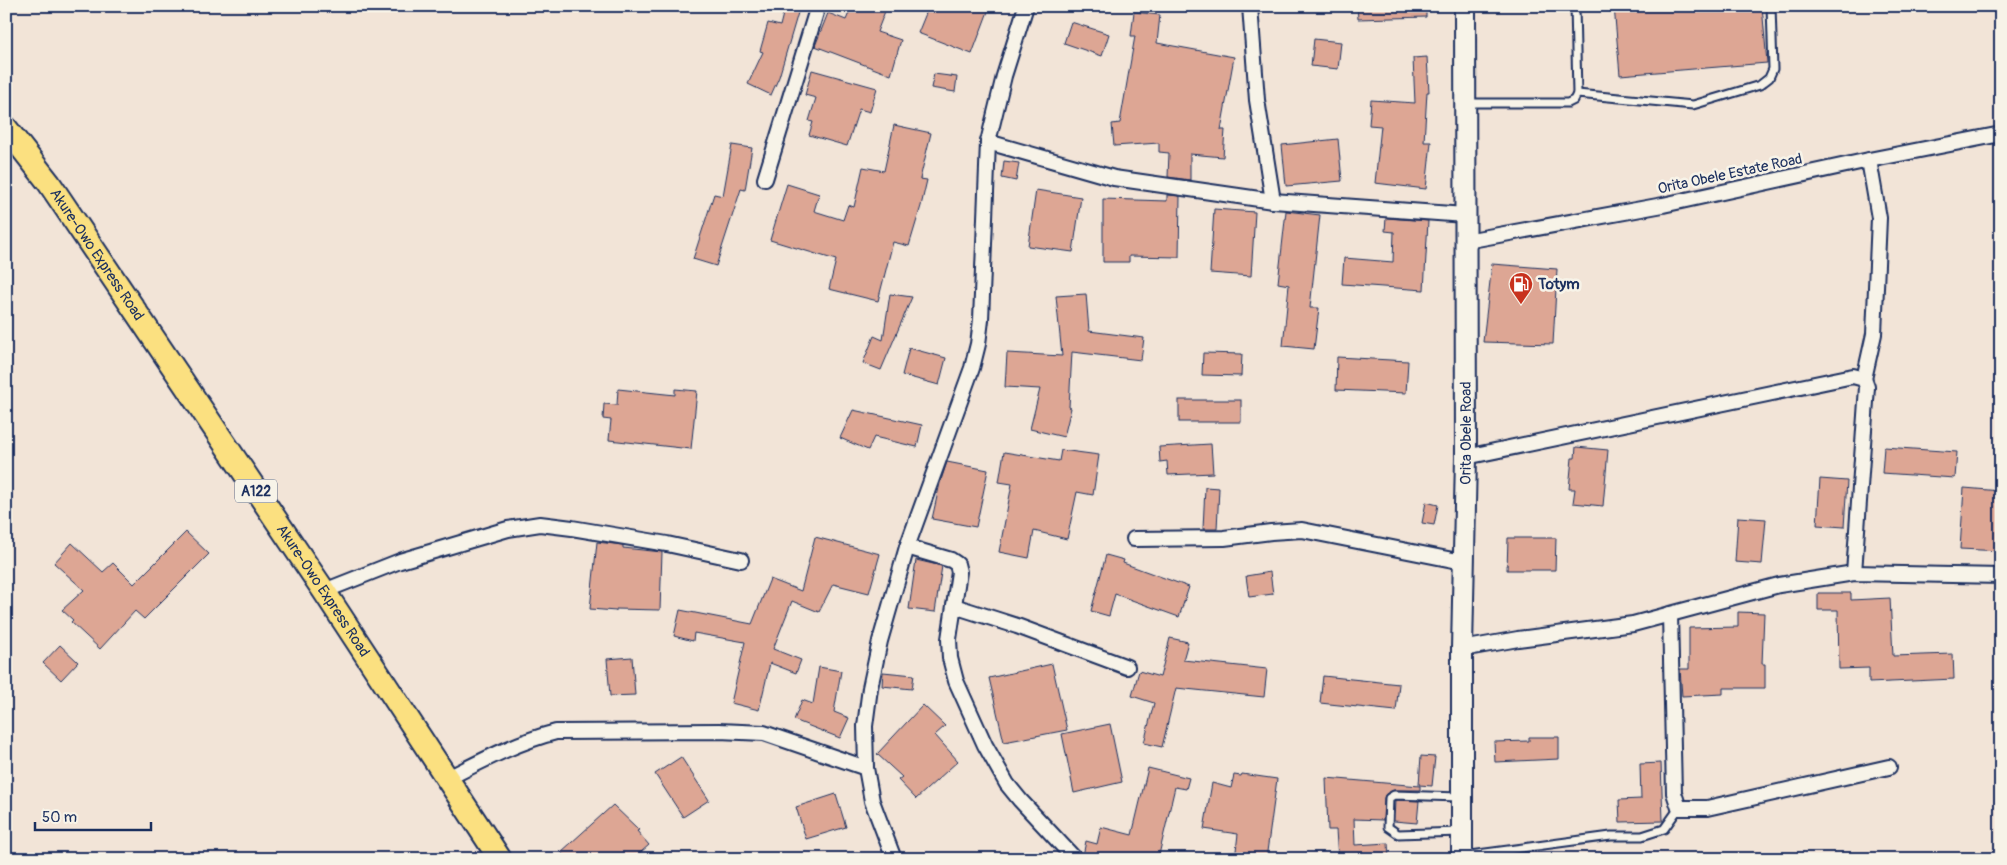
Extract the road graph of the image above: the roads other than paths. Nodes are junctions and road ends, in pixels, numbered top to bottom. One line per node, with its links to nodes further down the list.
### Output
1 (818, 6): 13 (street)
2 (1026, 6): 11 (street)
3 (1250, 6): 14 (street)
4 (1465, 6): 8 (main road, Orita Obele Road)
5 (1575, 6): 7 (lane)
6 (1770, 6): 7 (lane)
7 (1577, 94): 8 (lane)
8 (1466, 103): 15 (main road, Orita Obele Road)
9 (6, 128): 25 (highway, Akure-Owo Express Road / A122)
10 (2001, 134): 12 (street, Orita Obele Estate Road)
11 (988, 142): 14 (street); 20 (street)
12 (1869, 160): 16 (street, Orita Obele Estate Road); 17 (street)
13 (765, 179)
14 (1272, 201): 15 (street)
15 (1465, 215): 16 (main road, Orita Obele Road)
16 (1466, 241): 18 (main road, Orita Obele Road)
17 (1864, 379): 18 (street); 23 (street)
18 (1466, 457): 22 (main road, Orita Obele Road)
19 (1134, 540): 22 (street)
20 (907, 547): 26 (street); 31 (street)
21 (742, 560): 25 (street)
22 (1463, 562): 28 (main road, Orita Obele Road)
23 (1854, 573): 24 (street); 27 (street)
24 (2001, 576)
25 (324, 591): 32 (highway, Akure-Owo Express Road / A122)
26 (954, 606): 29 (street); 39 (street)
27 (1670, 614): 28 (street); 34 (street)
28 (1462, 649): 33 (main road, Orita Obele Road)
29 (1127, 667)
30 (1889, 767): 34 (street)
31 (866, 768): 32 (street); 38 (street)
32 (446, 779): 37 (highway, Akure-Owo Express Road / A122)
33 (1462, 797): 35 (main road, Orita Obele Road); 35 (lane)
34 (1679, 808): 36 (lane)
35 (1462, 832): 36 (main road, Orita Obele Road)
36 (1462, 858)
37 (500, 859)
38 (894, 859)
39 (1075, 859)

